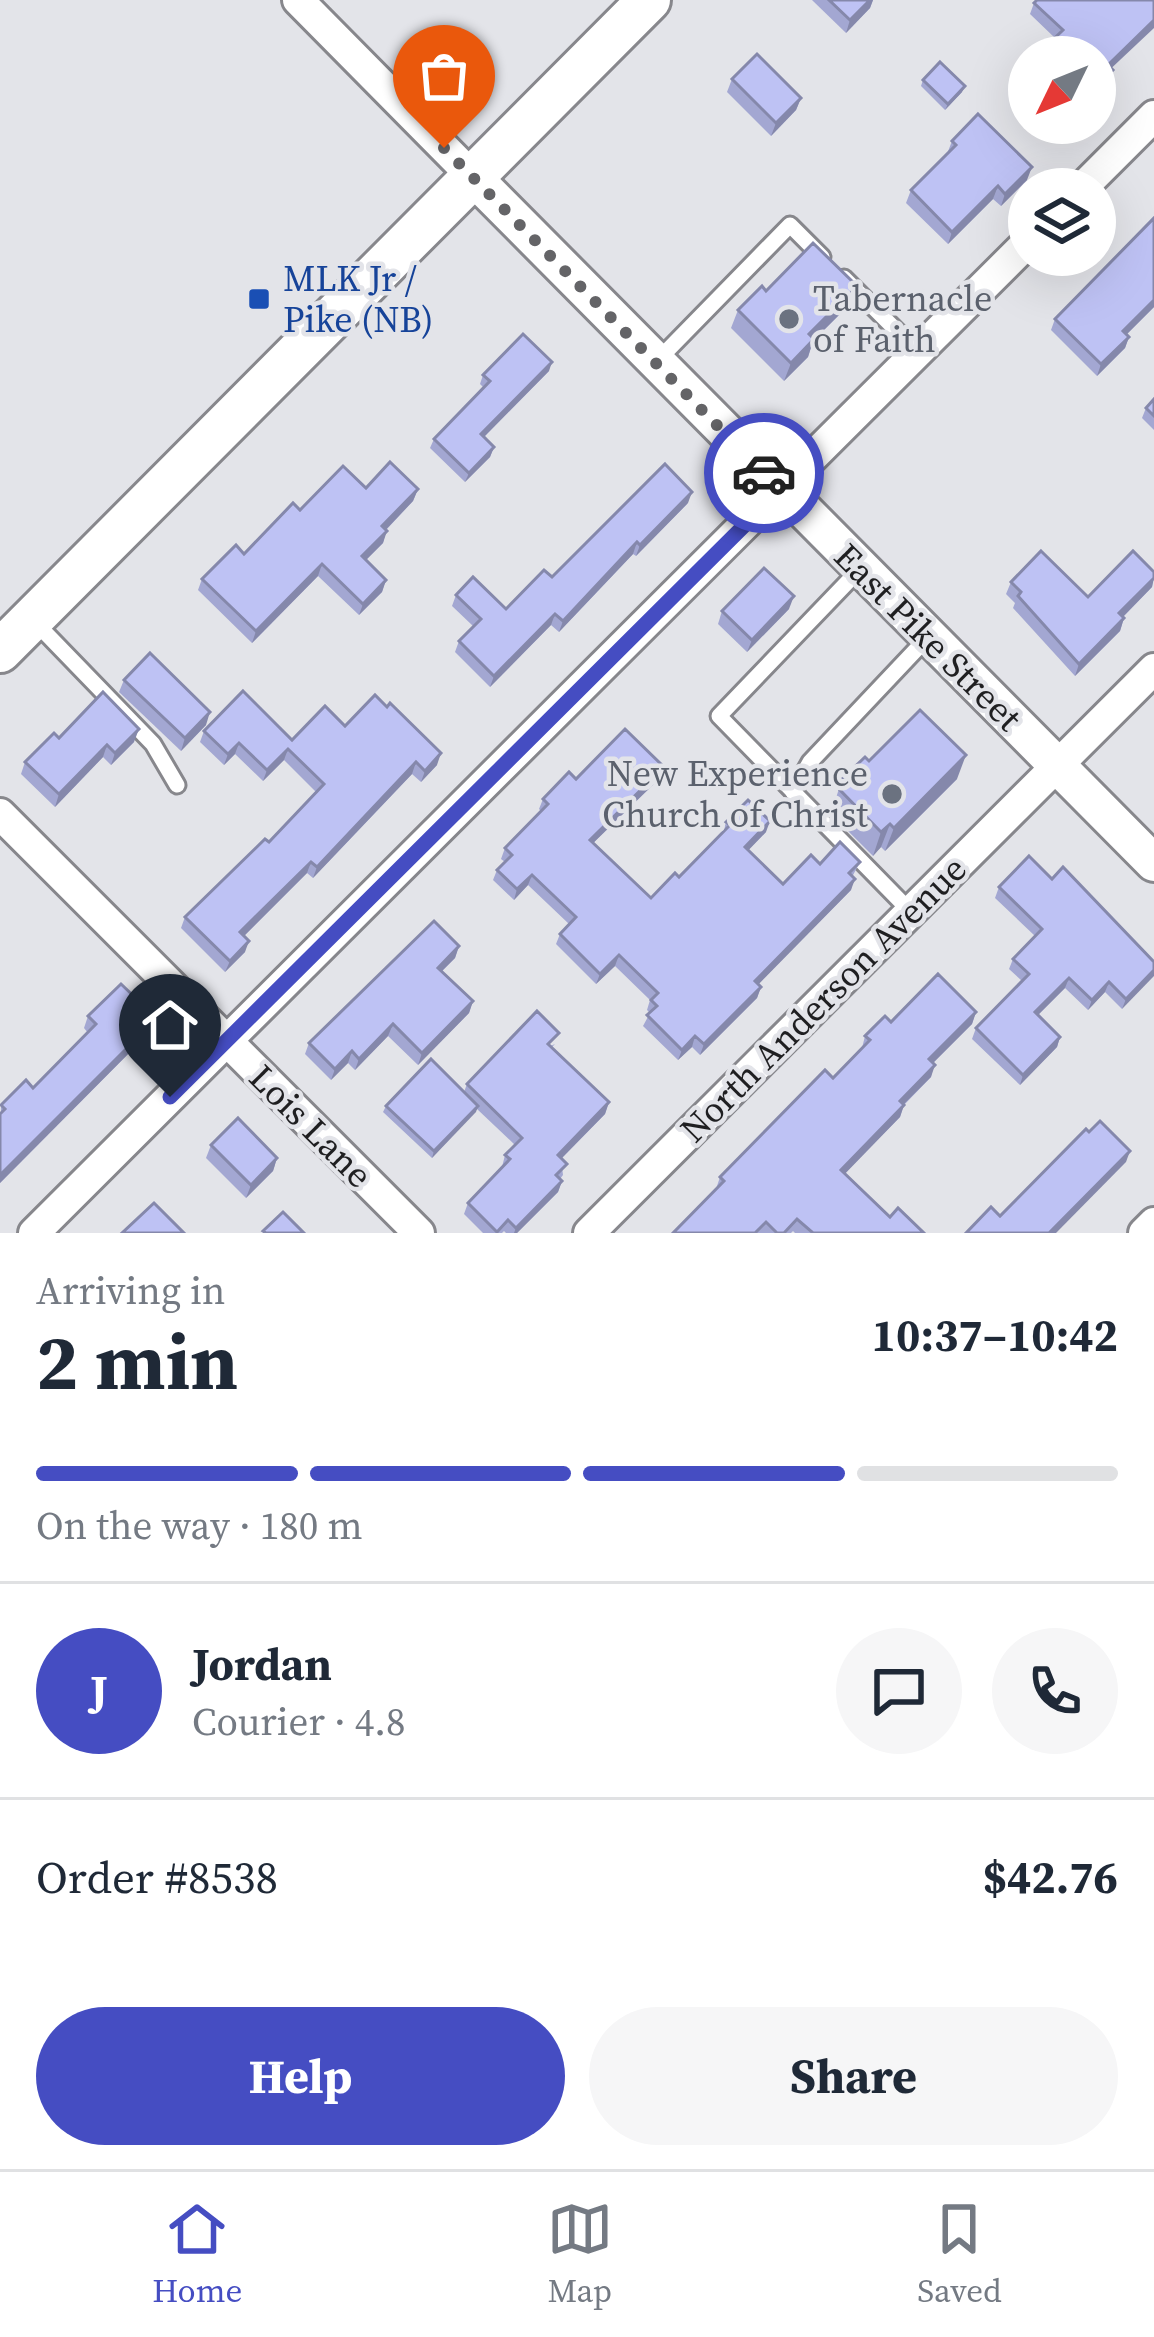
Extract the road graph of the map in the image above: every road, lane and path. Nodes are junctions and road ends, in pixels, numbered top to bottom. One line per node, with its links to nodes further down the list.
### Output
1 (298, 0): 5 (street, East Pike Street)
2 (649, 0): 5 (main road)
3 (1154, 116): 4 (street)
4 (1102, 168)
5 (473, 177): 8 (street, East Pike Street); 11 (main road)
6 (1008, 262): 7 (street)
7 (918, 352): 8 (lane); 9 (street)
8 (656, 362): 9 (street, East Pike Street)
9 (781, 489): 10 (street, East Pike Street); 21 (street)
10 (860, 569): 12 (street, East Pike Street); 17 (lane)
11 (32, 619): 13 (main road); 16 (lane)
12 (928, 637): 15 (street, East Pike Street); 17 (lane)
13 (0, 651)
14 (1154, 669): 15 (street, North Anderson Avenue)
15 (1057, 766): 19 (street, East Pike Street); 20 (street, North Anderson Avenue)
16 (177, 785)
17 (793, 792): 20 (lane)
18 (0, 814): 21 (street, Lois Lane)
19 (1154, 863)
20 (910, 912): 25 (street, North Anderson Avenue)
21 (226, 1041): 23 (street); 24 (street, Lois Lane)
22 (1154, 1223): 26 (street)
23 (34, 1233)
24 (419, 1233)
25 (589, 1233)
26 (1144, 1233)

